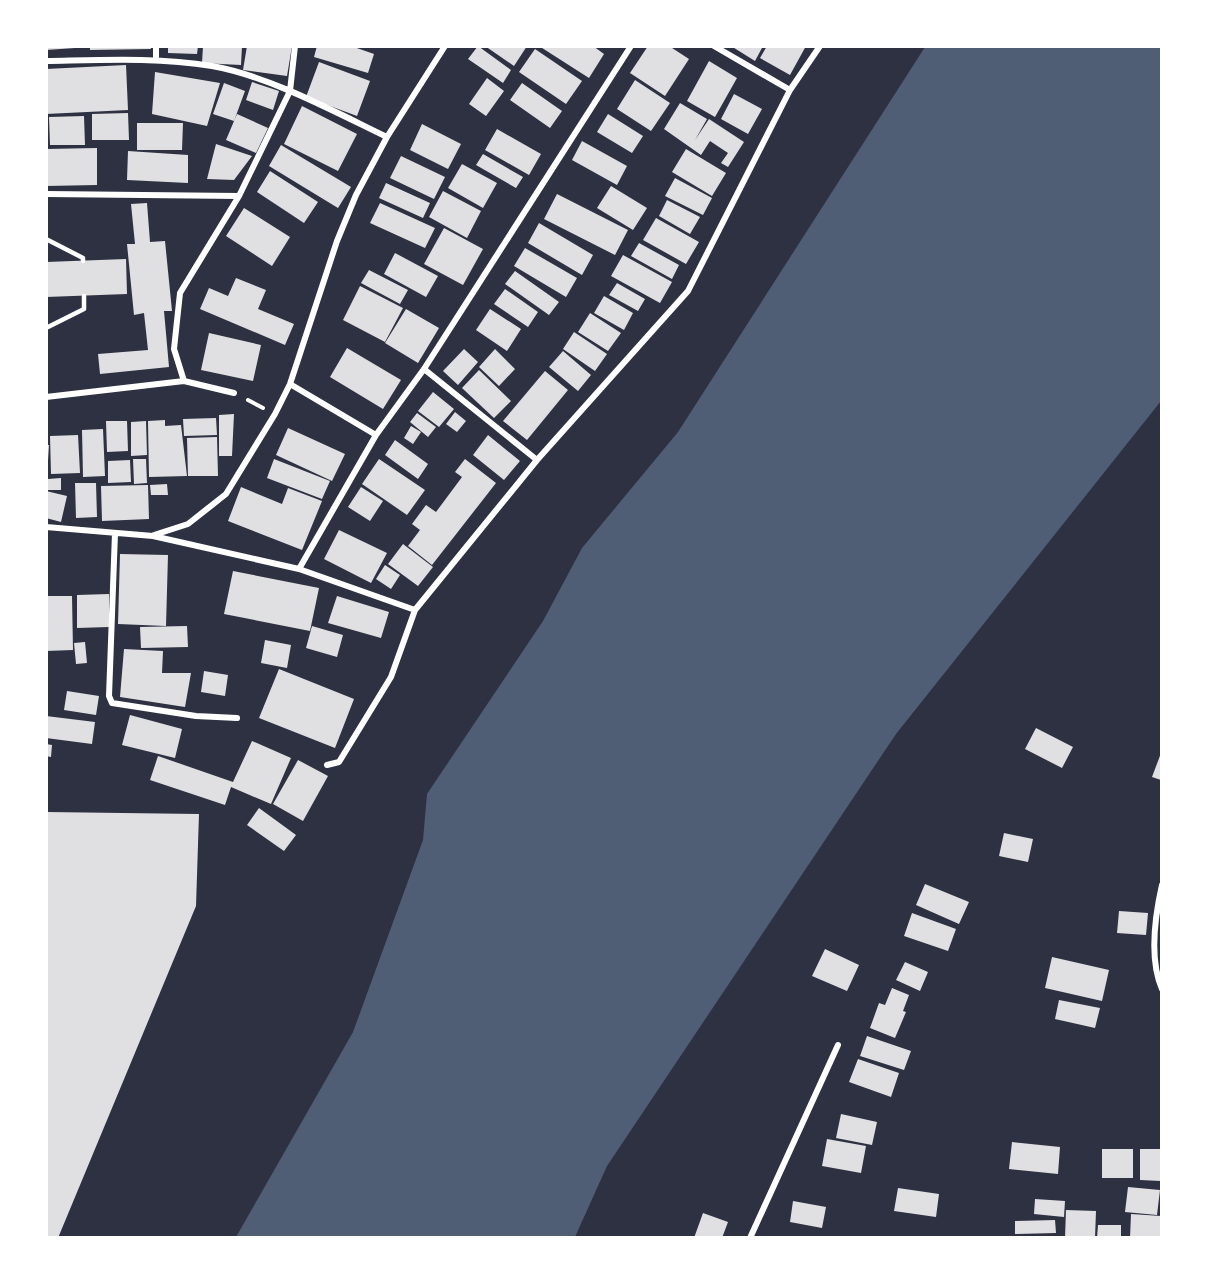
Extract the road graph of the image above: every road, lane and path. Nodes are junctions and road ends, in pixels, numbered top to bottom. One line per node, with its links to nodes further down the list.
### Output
1 (156, 46): 7 (street)
2 (295, 46): 10 (street)
3 (446, 46): 11 (street)
4 (631, 46): 18 (street)
5 (714, 46): 9 (street)
6 (820, 46): 9 (street)
7 (156, 60): 8 (street); 10 (street)
8 (46, 61)
9 (790, 90): 25 (street)
10 (290, 91): 11 (street); 13 (street)
11 (387, 137): 20 (street)
12 (46, 194): 13 (street)
13 (239, 196): 19 (street)
14 (46, 239): 15 (lane)
15 (83, 261)
16 (84, 296): 17 (lane)
17 (46, 328)
18 (424, 369): 24 (street); 25 (street)
19 (184, 381): 21 (street); 22 (street)
20 (290, 384): 23 (street); 24 (street)
21 (234, 393): 23 (path)
22 (46, 397)
23 (275, 414): 28 (street)
24 (376, 435): 29 (street)
25 (537, 460): 30 (street)
26 (46, 527): 27 (street)
27 (115, 533): 28 (street); 31 (street)
28 (153, 536): 29 (street)
29 (299, 569): 30 (street)
30 (415, 610): 32 (street)
31 (237, 718)
32 (327, 765)
33 (1161, 885): 34 (street)
34 (1159, 977): 35 (street)
35 (1161, 989)
36 (838, 1045): 37 (street)
37 (750, 1238)

